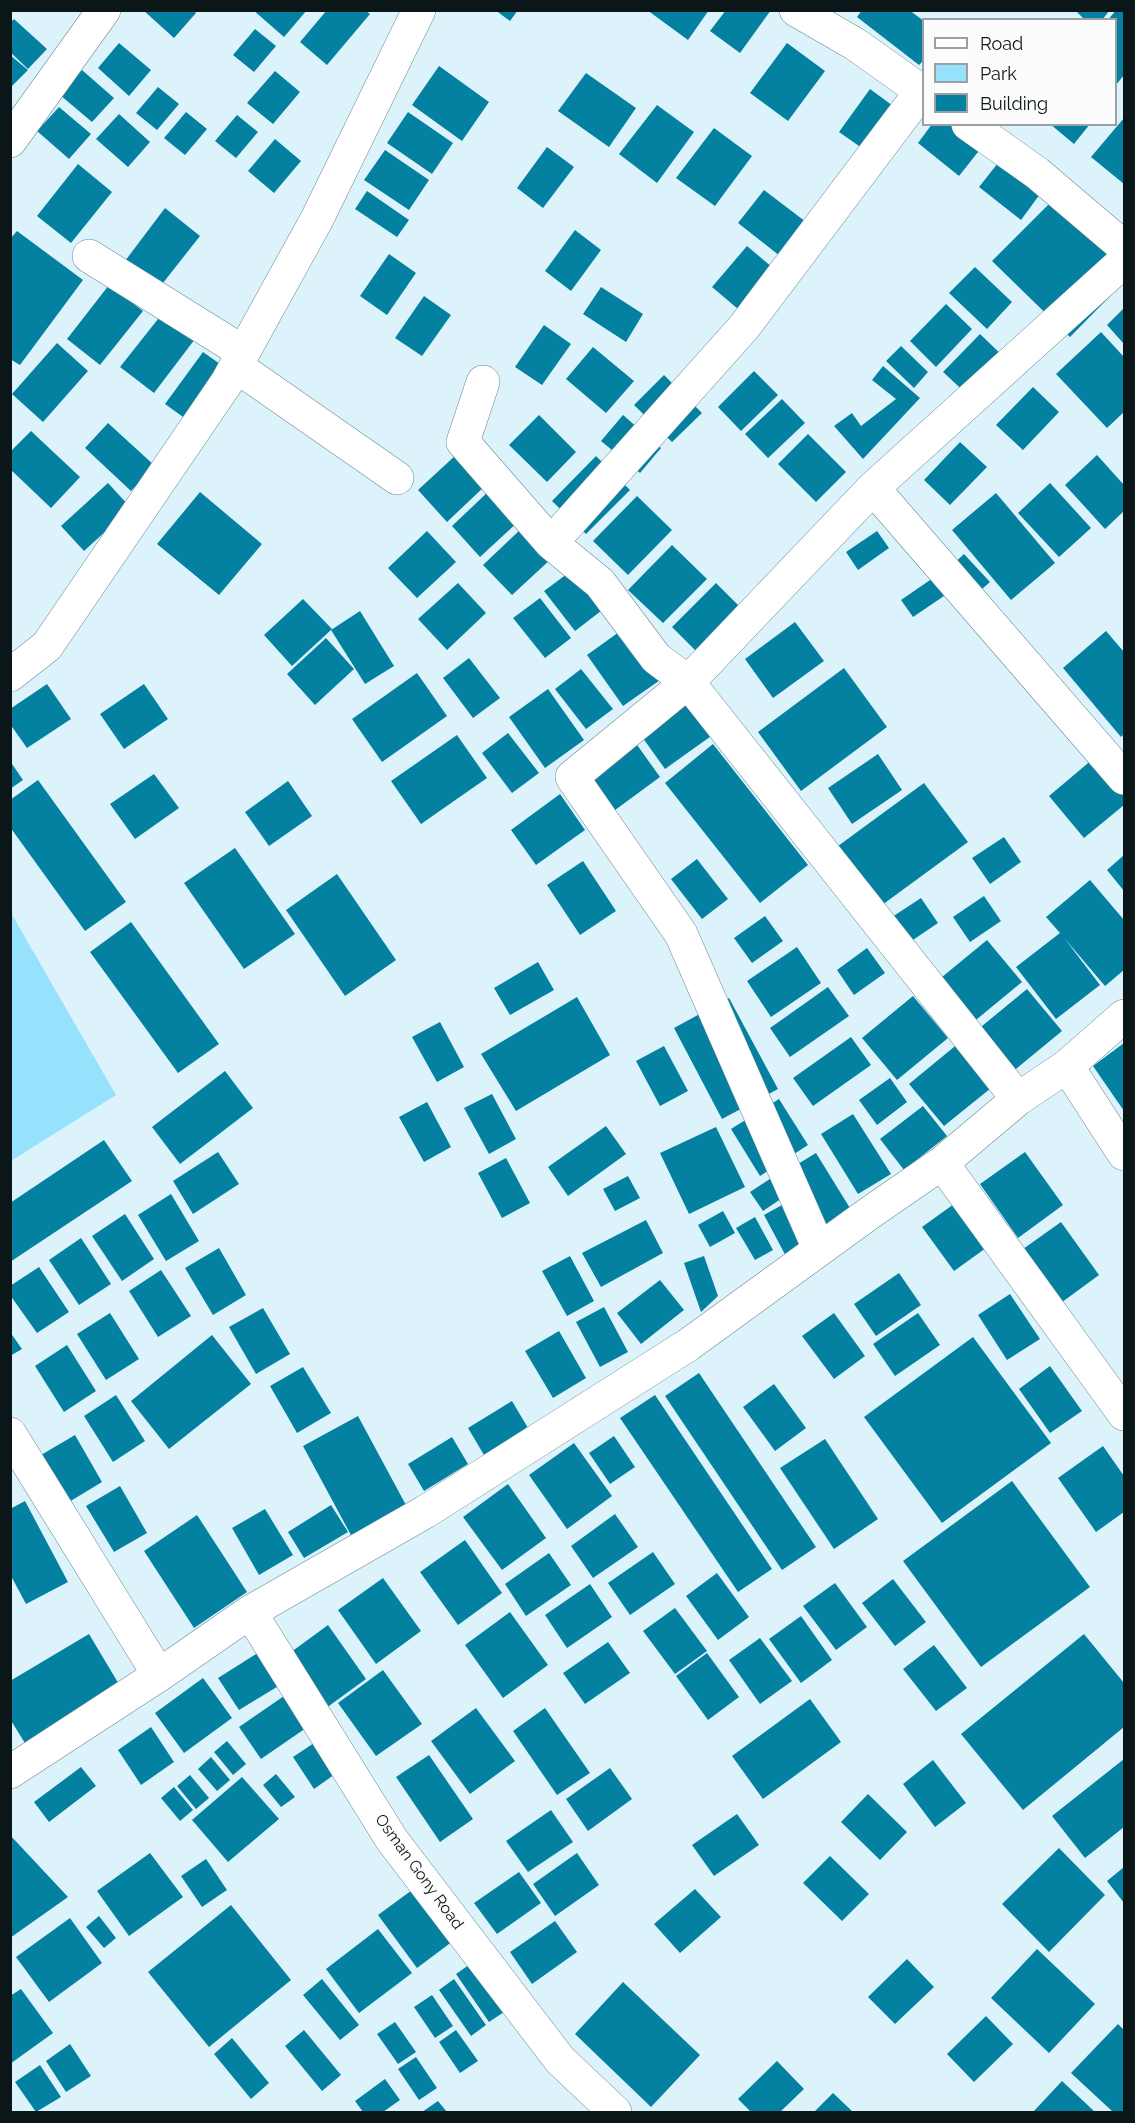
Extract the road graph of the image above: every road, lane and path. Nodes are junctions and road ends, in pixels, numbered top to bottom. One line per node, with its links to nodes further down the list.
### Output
1 (104, 10): 6 (street)
2 (419, 10): 10 (street)
3 (796, 10): 4 (street)
4 (922, 92): 14 (street)
5 (971, 126): 7 (street)
6 (10, 141)
7 (1125, 247)
8 (89, 256): 10 (street)
9 (1125, 261): 13 (street)
10 (239, 359): 12 (street); 15 (street)
11 (483, 382): 14 (street)
12 (397, 478)
13 (873, 488): 16 (street); 17 (street)
14 (551, 543): 16 (street)
15 (10, 675)
16 (688, 682): 20 (street); 23 (street)
17 (1125, 778)
18 (1125, 1016): 19 (street)
19 (1067, 1066): 20 (street); 21 (street)
20 (1018, 1099): 22 (street)
21 (1125, 1154)
22 (942, 1163): 23 (street); 24 (street)
23 (819, 1249): 26 (street)
24 (1125, 1414)
25 (10, 1434): 27 (street)
26 (250, 1612): 27 (street); 29 (street, Osman Gony Road)
27 (159, 1675): 28 (street)
28 (10, 1772)
29 (615, 2112)

